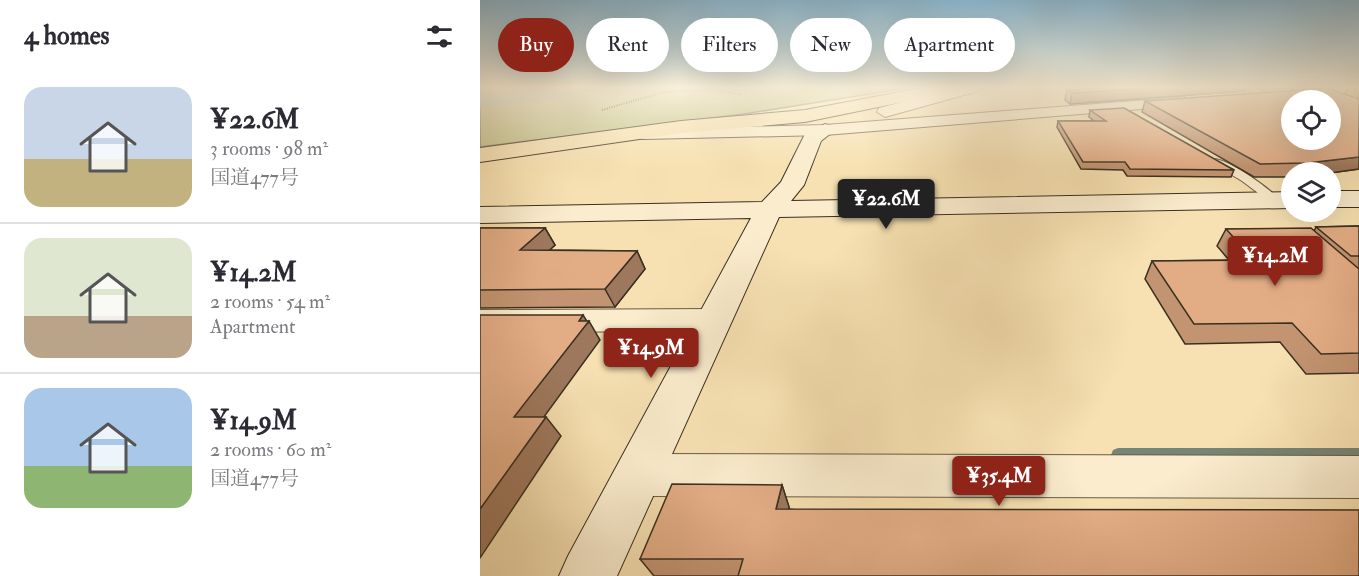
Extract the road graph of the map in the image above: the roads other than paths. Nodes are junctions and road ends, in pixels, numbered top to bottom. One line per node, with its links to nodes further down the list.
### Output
1 (816, 114): 7 (highway)
2 (882, 114): 6 (street)
3 (1033, 114): 6 (street)
4 (1134, 114): 5 (lane)
5 (1141, 118)
6 (825, 130): 7 (street); 14 (street)
7 (634, 134): 9 (highway)
8 (1203, 153): 10 (lane)
9 (480, 155)
10 (1281, 199)
11 (1341, 199): 12 (street)
12 (1359, 199)
13 (1281, 200): 14 (street)
14 (769, 210): 15 (street); 16 (street)
15 (480, 215)
16 (713, 320): 17 (street); 18 (street)
17 (480, 321)
18 (638, 475): 19 (street); 20 (street)
19 (1359, 477)
20 (588, 576)

